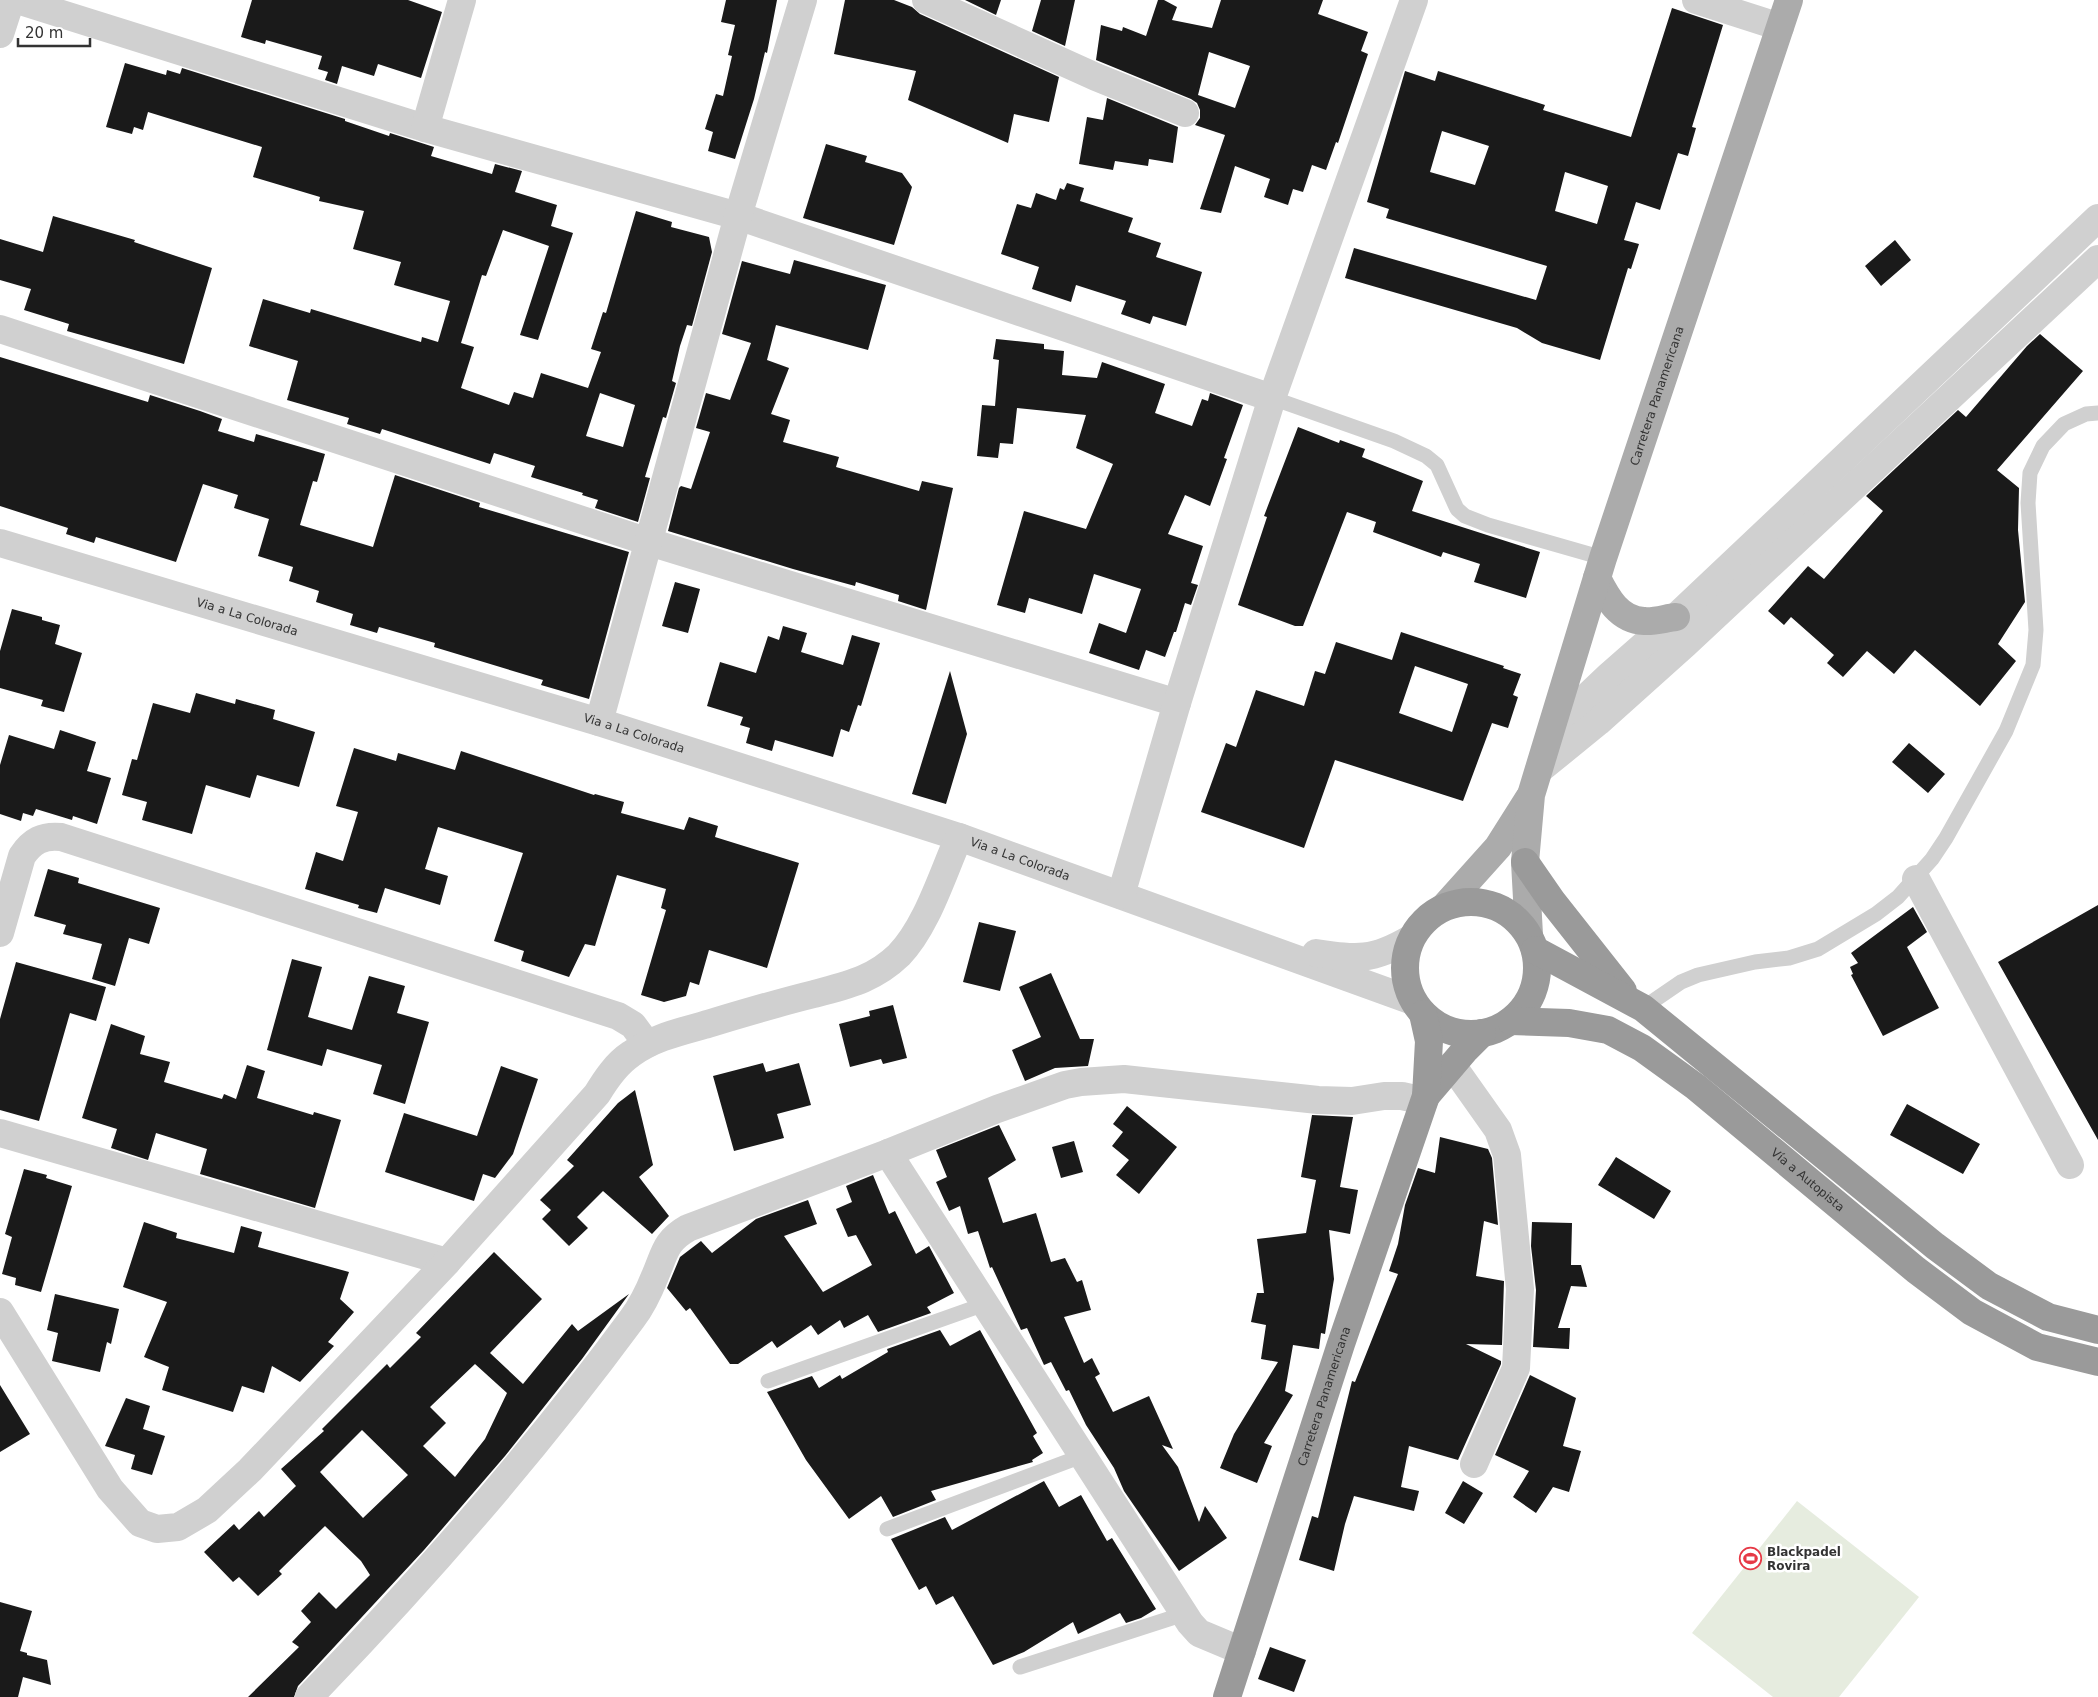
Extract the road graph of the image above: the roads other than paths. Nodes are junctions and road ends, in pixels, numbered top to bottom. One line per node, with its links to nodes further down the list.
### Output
1 (11, 0): 10 (street)
2 (17, 0): 12 (street)
3 (462, 0): 12 (street)
4 (803, 0): 13 (street)
5 (926, 0): 11 (street)
6 (1414, 0): 17 (street)
7 (1696, 0): 9 (street)
8 (1789, 0): 9 (main road, Carretera Panamericana)
9 (1780, 27): 21 (main road, Carretera Panamericana)
10 (0, 34)
11 (1185, 112)
12 (425, 128): 13 (street)
13 (738, 216): 17 (street); 20 (street)
14 (2098, 218): 22 (street)
15 (2098, 259): 26 (street)
16 (0, 328): 20 (street)
17 (1272, 398): 21 (lane); 23 (street)
18 (2098, 413): 29 (lane)
19 (0, 542): 24 (street, Via a La Colorada)
20 (648, 542): 23 (street); 24 (street)
21 (1600, 568): 22 (main road); 25 (main road, Carretera Panamericana)
22 (1676, 617): 25 (street)
23 (1177, 704): 30 (street)
24 (599, 722): 27 (street, Via a La Colorada)
25 (1553, 729): 26 (main road, Carretera Panamericana)
26 (1535, 782): 28 (main road, Carretera Panamericana); 31 (main road, Carretera Panamericana)
27 (959, 838): 30 (street, Via a La Colorada); 40 (street)
28 (1525, 862): 34 (main road, Carretera Panamericana); 36 (highway)
29 (1916, 879): 36 (lane); 45 (street)
30 (1122, 895): 35 (street, Via a La Colorada)
31 (1445, 906): 33 (highway); 34 (highway)
32 (0, 933): 40 (street)
33 (1410, 939): 35 (street, Via a La Colorada); 37 (highway)
34 (1532, 942): 36 (highway); 38 (highway)
35 (1262, 946): 37 (street, Via a La Colorada)
36 (1636, 1003): 49 (highway)
37 (1418, 1007): 39 (highway); 42 (highway, Carretera Panamericana)
38 (1511, 1021): 39 (highway); 50 (highway, Vía a Autopista)
39 (1482, 1034): 41 (highway, Carretera Panamericana)
40 (647, 1044): 46 (street)
41 (1452, 1065): 42 (highway, Carretera Panamericana); 53 (street)
42 (1425, 1098): 44 (street); 56 (highway, Carretera Panamericana)
43 (0, 1133): 46 (street)
44 (888, 1153): 47 (street); 58 (street)
45 (2070, 1165)
46 (447, 1262): 48 (street)
47 (985, 1304): 51 (lane); 52 (street)
48 (0, 1312)
49 (2098, 1330)
50 (2098, 1362)
51 (768, 1381)
52 (1082, 1456): 54 (lane); 55 (street)
53 (1474, 1464)
54 (887, 1528)
55 (1184, 1614): 56 (street); 57 (lane)
56 (1242, 1651): 59 (highway, Carretera Panamericana)
57 (1020, 1667)
58 (309, 1697)
59 (1227, 1697)

